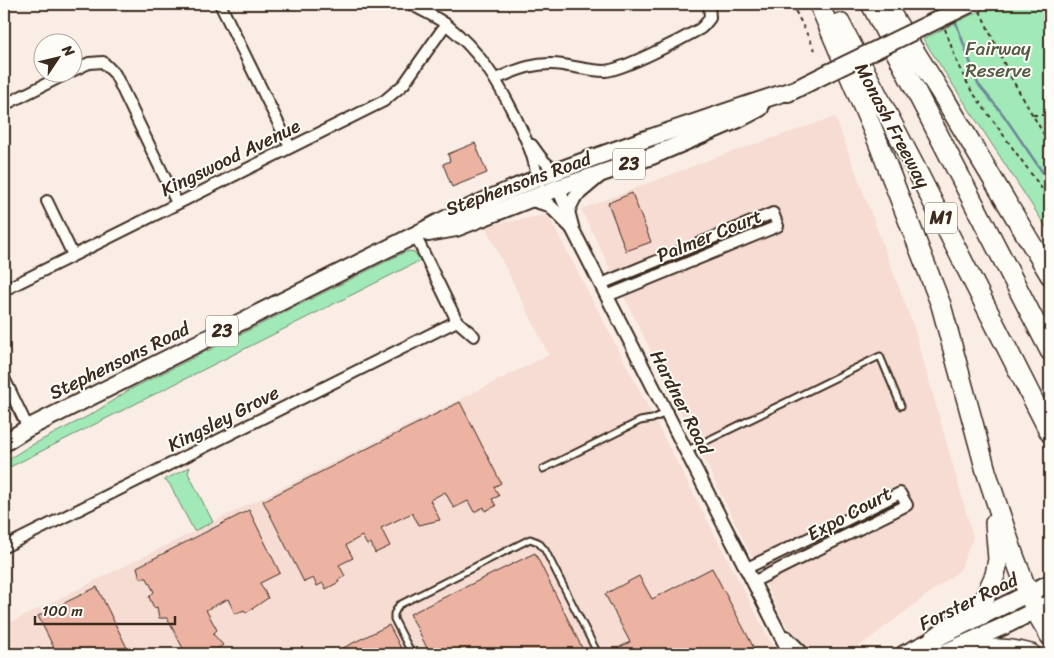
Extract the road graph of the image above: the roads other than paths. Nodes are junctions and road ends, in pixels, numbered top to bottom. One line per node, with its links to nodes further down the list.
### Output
1 (220, 4): 16 (street)
2 (411, 4): 9 (street)
3 (709, 4): 11 (street)
4 (820, 4): 45 (highway)
5 (830, 4): 41 (highway, Monash Freeway / M1)
6 (871, 4): 36 (highway, Monash Freeway / M1)
7 (885, 4): 30 (highway)
8 (970, 4): 13 (main road, Stephensons Road / 23, bridge)
9 (446, 24): 11 (street); 16 (street, Kingswood Avenue)
10 (82, 66): 23 (street)
11 (496, 80): 15 (street)
12 (51, 82): 14 (street)
13 (796, 89): 17 (main road, Stephensons Road / 23); 18 (main road, Stephensons Road / 23)
14 (4, 105)
15 (524, 134): 17 (street); 19 (street)
16 (290, 147): 23 (street, Kingswood Avenue)
17 (560, 170): 19 (main road, Stephensons Road / 23)
18 (604, 173): 20 (main road, Stephensons Road / 23); 24 (street)
19 (537, 179): 20 (main road); 26 (main road, Stephensons Road / 23)
20 (558, 188): 21 (main road, Stephensons Road / 23); 24 (street, Hardner Road)
21 (528, 200): 25 (street); 26 (main road, Stephensons Road / 23)
22 (47, 201): 29 (street)
23 (177, 203): 29 (street, Kingswood Avenue)
24 (568, 211): 25 (street, Hardner Road)
25 (573, 230): 31 (street, Hardner Road)
26 (415, 235): 34 (street); 40 (main road, Stephensons Road / 23)
27 (704, 241): 28 (street); 28 (street, Palmer Court); 31 (street, Palmer Court)
28 (709, 254): 33 (street, Palmer Court)
29 (73, 255): 32 (street, Kingswood Avenue)
30 (1050, 275)
31 (601, 284): 33 (street, Hardner Road)
32 (4, 290)
33 (607, 296): 39 (street, Hardner Road)
34 (457, 321): 35 (street); 48 (street, Kingsley Grove)
35 (474, 336)
36 (1050, 351)
37 (4, 378): 40 (street)
38 (901, 406): 43 (lane)
39 (666, 413): 43 (street, Hardner Road); 44 (lane)
40 (28, 428): 42 (main road, Stephensons Road / 23)
41 (1050, 433)
42 (4, 443)
43 (686, 451): 49 (street, Hardner Road)
44 (543, 469)
45 (986, 471): 52 (highway); 55 (highway)
46 (830, 528): 47 (street); 47 (street, Expo Court); 49 (street, Expo Court)
47 (836, 540): 50 (street, Expo Court)
48 (4, 547)
49 (746, 568): 50 (street, Hardner Road)
50 (753, 582): 53 (street, Hardner Road)
51 (1050, 582): 52 (main road, Forster Road)
52 (1038, 602): 54 (highway); 55 (main road, Forster Road)
53 (779, 630): 58 (street, Hardner Road); 59 (street, Hardner Road)
54 (1050, 636)
55 (939, 650): 60 (main road, Forster Road); 61 (highway)
56 (412, 654): 57 (lane)
57 (598, 654)
58 (790, 654)
59 (803, 654)
60 (904, 654)
61 (1031, 654)

